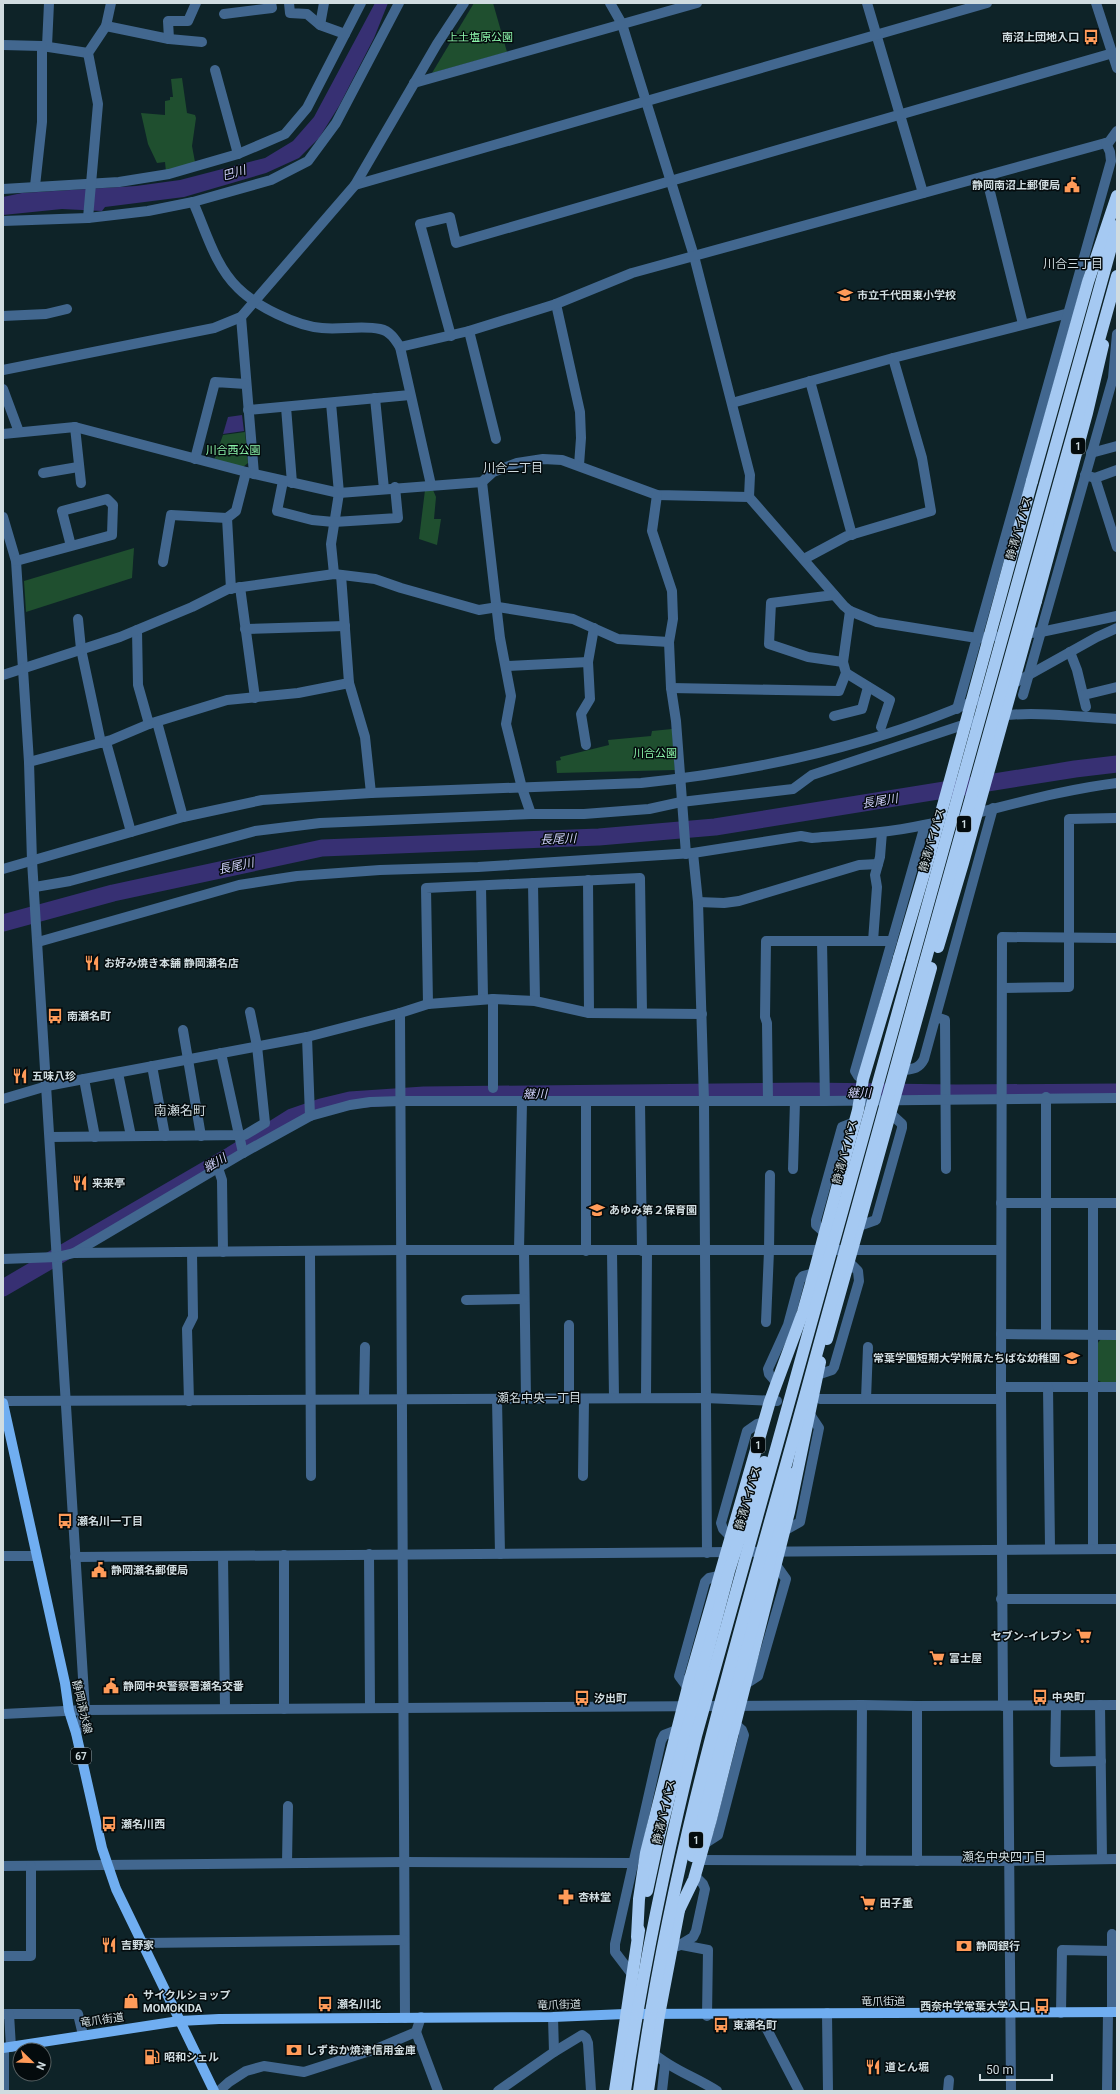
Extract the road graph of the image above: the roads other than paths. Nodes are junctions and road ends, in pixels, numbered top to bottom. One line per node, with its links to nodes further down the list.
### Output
1 (49, 3): 24 (street)
2 (111, 3): 18 (street)
3 (196, 3): 21 (street)
4 (271, 3): 15 (street)
5 (289, 3): 17 (street)
6 (324, 3): 17 (street)
7 (361, 3): 19 (street)
8 (400, 3): 42 (street)
9 (464, 3): 28 (street)
10 (610, 3): 16 (street)
11 (697, 3): 16 (street)
12 (867, 3): 20 (street)
13 (987, 3): 20 (street)
14 (1096, 3): 26 (street)
15 (224, 14)
16 (622, 24): 28 (street); 29 (street)
17 (320, 25): 19 (street)
18 (106, 26): 21 (street); 25 (street)
19 (345, 34): 33 (street)
20 (877, 35): 29 (street); 30 (street)
21 (169, 39): 22 (street)
22 (202, 42)
23 (3, 45): 24 (street)
24 (44, 46): 25 (street); 38 (street)
25 (88, 53): 36 (street)
26 (1115, 61): 30 (street)
27 (215, 70): 33 (street)
28 (414, 83): 37 (street)
29 (646, 101): 35 (street); 37 (street)
30 (900, 115): 35 (street); 40 (street)
31 (1117, 131): 32 (street)
32 (1106, 143): 34 (street); 49 (street)
33 (238, 154): 36 (street)
34 (986, 176): 40 (street); 57 (street)
35 (671, 180): 46 (street); 60 (street)
36 (90, 185): 38 (street); 43 (street)
37 (354, 185): 51 (street)
38 (36, 186): 39 (street)
39 (3, 189)
40 (923, 193): 46 (street)
41 (1117, 196): 47 (highway, 1)
42 (193, 202): 43 (street); 51 (street)
43 (88, 217): 44 (street)
44 (3, 221)
45 (1117, 226): 242 (highway, 静清バイパス / 1, bridge)
46 (694, 256): 52 (street); 71 (street)
47 (1091, 271): 49 (street); 63 (highway, 1)
48 (1117, 276): 253 (highway, 1, bridge)
49 (1079, 278): 54 (street)
50 (1117, 289): 189 (highway, 1, bridge)
51 (254, 302): 56 (street); 61 (street)
52 (556, 304): 58 (street); 81 (street)
53 (67, 309): 55 (street)
54 (1068, 313): 57 (street); 63 (street)
55 (3, 316)
56 (241, 317): 64 (street); 66 (street)
57 (1023, 324): 62 (street)
58 (469, 331): 60 (street); 77 (street)
59 (1117, 334): 79 (street)
60 (451, 336): 61 (street)
61 (400, 347): 68 (street)
62 (893, 358): 65 (street); 100 (street)
63 (1058, 365): 119 (street); 192 (highway, 1, bridge)
64 (3, 370)
65 (810, 381): 71 (street); 100 (street)
66 (246, 384): 73 (street); 80 (street)
67 (3, 389): 75 (street)
68 (410, 395): 69 (street); 91 (street)
69 (375, 398): 70 (street); 93 (street)
70 (331, 403): 72 (street); 94 (street)
71 (732, 403): 96 (street)
72 (286, 407): 73 (street); 88 (street)
73 (248, 410): 85 (street)
74 (75, 427): 75 (street); 80 (street); 82 (street)
75 (19, 432): 76 (street)
76 (3, 434)
77 (496, 439)
78 (1117, 446): 79 (street)
79 (1091, 453): 86 (street)
80 (195, 459): 85 (street)
81 (579, 465): 89 (street); 95 (street)
82 (78, 468): 84 (street); 90 (street)
83 (1117, 470): 87 (street)
84 (43, 473)
85 (250, 473): 88 (street); 98 (street)
86 (1085, 475): 87 (street); 118 (street)
87 (1095, 478): 102 (street)
88 (288, 482): 94 (street); 99 (street)
89 (482, 482): 91 (street); 109 (street)
90 (81, 483)
91 (431, 485): 92 (street)
92 (395, 487): 93 (street); 99 (street)
93 (384, 489): 94 (street)
94 (339, 493): 99 (street)
95 (657, 495): 96 (street); 120 (street)
96 (749, 497): 103 (street)
97 (3, 517): 104 (street)
98 (227, 518): 105 (street); 107 (street)
99 (334, 522): 106 (street)
100 (852, 535): 103 (street)
101 (71, 546): 101 (street); 104 (street)
102 (1117, 547)
103 (804, 559): 108 (street)
104 (16, 561): 126 (street)
105 (163, 562)
106 (338, 575): 107 (street); 109 (street); 113 (street)
107 (236, 588): 116 (street); 117 (street)
108 (834, 595): 110 (street); 124 (street)
109 (498, 606): 114 (street); 125 (street)
110 (850, 611): 119 (street); 124 (street)
111 (1117, 616): 118 (street)
112 (78, 619): 121 (street)
113 (345, 626): 116 (street); 130 (street)
114 (594, 628): 120 (street); 123 (street)
115 (1117, 628): 122 (street)
116 (246, 629): 136 (street)
117 (137, 630): 121 (street); 141 (street)
118 (1041, 632): 119 (street); 129 (street)
119 (977, 638): 138 (street)
120 (669, 642): 133 (street)
121 (81, 650): 126 (street); 143 (street)
122 (1070, 652): 129 (street); 134 (street)
123 (588, 662): 125 (street); 144 (street)
124 (843, 662): 127 (street)
125 (506, 666): 148 (street)
126 (22, 669): 128 (street); 145 (street)
127 (846, 673): 131 (street); 133 (street)
128 (3, 675)
129 (1029, 675): 135 (street); 138 (street)
130 (349, 683): 136 (street); 149 (street)
131 (868, 687): 139 (street); 142 (street)
132 (1117, 687): 134 (street)
133 (670, 688): 146 (street)
134 (1084, 695): 137 (street)
135 (1023, 696)
136 (255, 698): 141 (street)
137 (1086, 707)
138 (957, 709): 146 (street)
139 (834, 716)
140 (1117, 719): 150 (street)
141 (153, 723): 143 (street); 153 (street)
142 (881, 727)
143 (103, 742): 145 (street); 156 (street)
144 (586, 745)
145 (29, 762): 159 (street)
146 (680, 779): 148 (street); 150 (street)
147 (1117, 783): 151 (street)
148 (522, 788): 149 (street); 152 (street)
149 (371, 793): 153 (street)
150 (681, 803): 152 (street); 158 (street)
151 (993, 808): 155 (street); 182 (street)
152 (531, 814): 165 (street)
153 (184, 817): 156 (street)
154 (1117, 818): 167 (street)
155 (925, 825): 157 (street); 172 (street)
156 (131, 832): 159 (street)
157 (882, 832): 158 (street); 160 (street)
158 (689, 853): 166 (street); 169 (street)
159 (32, 861): 161 (street); 165 (street)
160 (878, 864): 166 (street); 171 (street)
161 (3, 869)
162 (588, 880): 163 (street); 179 (street); 180 (street)
163 (533, 883): 164 (street); 175 (street)
164 (481, 886): 174 (street); 176 (street)
165 (35, 890): 169 (street)
166 (698, 902): 181 (street)
167 (1070, 937): 168 (street); 173 (street); 173 (street)
168 (1117, 938)
169 (38, 940): 193 (street)
170 (822, 941): 171 (street); 205 (street); 207 (street)
171 (873, 941): 172 (street)
172 (892, 941): 192 (street)
173 (1002, 988): 201 (street)
174 (488, 998): 175 (street); 176 (street); 194 (street)
175 (535, 1001): 179 (street)
176 (428, 1004): 178 (street)
177 (250, 1012): 185 (street)
178 (400, 1013): 184 (street); 202 (street)
179 (589, 1013): 180 (street)
180 (642, 1013): 181 (street)
181 (702, 1014): 204 (street)
182 (936, 1016): 189 (street); 200 (street)
183 (183, 1030): 187 (street)
184 (307, 1037): 185 (street); 210 (street)
185 (257, 1046): 186 (street); 211 (street)
186 (221, 1053): 187 (street); 211 (street)
187 (187, 1060): 188 (street); 214 (street)
188 (152, 1066): 190 (street); 213 (street)
189 (903, 1070): 199 (highway, 1)
190 (118, 1073): 191 (street); 212 (street)
191 (84, 1079): 193 (street); 216 (street)
192 (863, 1079): 198 (highway, 1)
193 (47, 1086): 197 (street); 215 (street)
194 (493, 1088)
195 (1046, 1097): 196 (street); 201 (street); 223 (street)
196 (1117, 1098)
197 (3, 1099)
198 (860, 1100): 199 (street); 207 (street); 229 (highway, 1)
199 (895, 1100): 200 (street); 226 (highway, 1)
200 (946, 1100): 201 (street); 220 (street)
201 (1002, 1100): 222 (street)
202 (401, 1101): 208 (street); 210 (street); 227 (street)
203 (640, 1101): 204 (street); 209 (street); 234 (street)
204 (704, 1101): 205 (street); 235 (street)
205 (768, 1101): 206 (street)
206 (795, 1101): 207 (street); 219 (street)
207 (825, 1101)
208 (522, 1102): 209 (street); 228 (street)
209 (586, 1102): 232 (street)
210 (310, 1116): 217 (street)
211 (238, 1135): 214 (street); 217 (street)
212 (132, 1136): 213 (street); 216 (street)
213 (166, 1136): 214 (street)
214 (201, 1136)
215 (50, 1137): 216 (street); 240 (street)
216 (95, 1137)
217 (242, 1153): 218 (street)
218 (218, 1168): 237 (street); 239 (street)
219 (794, 1169)
220 (946, 1169)
221 (770, 1175): 238 (street)
222 (1001, 1203): 223 (street); 230 (street)
223 (1047, 1203): 224 (street); 248 (street)
224 (1094, 1203): 225 (street); 249 (street)
225 (1117, 1203)
226 (853, 1249): 229 (street); 230 (street); 253 (highway, 1)
227 (402, 1250): 228 (street); 231 (street); 261 (street)
228 (521, 1250): 232 (street); 243 (street)
229 (820, 1250): 238 (street); 273 (highway, 1)
230 (1001, 1250): 247 (street)
231 (310, 1251): 237 (street); 268 (street)
232 (586, 1251): 233 (street)
233 (612, 1251): 234 (street); 258 (street)
234 (645, 1251): 235 (street); 259 (street)
235 (705, 1251): 238 (street); 260 (street)
236 (192, 1252): 237 (street); 239 (street); 272 (street)
237 (223, 1252)
238 (769, 1252): 245 (street)
239 (74, 1253): 240 (street)
240 (57, 1257): 241 (street); 271 (street)
241 (3, 1259)
242 (821, 1285): 328 (highway, bridge); 362 (highway, 静清バイパス / 1, bridge)
243 (524, 1299): 244 (street); 263 (street)
244 (466, 1300)
245 (766, 1322)
246 (568, 1325): 264 (street)
247 (1001, 1334): 248 (street); 254 (street)
248 (1046, 1334): 249 (street)
249 (1094, 1335): 250 (street); 256 (street)
250 (1117, 1335)
251 (365, 1347): 269 (street)
252 (868, 1347): 266 (street)
253 (814, 1374): 281 (highway, 1); 326 (highway, 1, bridge); 363 (highway, 1, bridge)
254 (1000, 1387): 255 (street); 267 (street)
255 (1048, 1387): 256 (street); 277 (street)
256 (1094, 1387): 257 (street); 279 (street)
257 (1117, 1387)
258 (614, 1398): 259 (street); 265 (street)
259 (646, 1398): 260 (street)
260 (705, 1398): 273 (street); 282 (street)
261 (402, 1399): 262 (street); 269 (street); 287 (street)
262 (497, 1399): 263 (street); 285 (street)
263 (526, 1399): 264 (street)
264 (569, 1399): 265 (street)
265 (584, 1399): 276 (street)
266 (866, 1399): 267 (street); 270 (street)
267 (1001, 1399): 278 (street)
268 (310, 1400): 269 (street); 272 (street); 275 (street)
269 (364, 1400)
270 (820, 1400)
271 (66, 1401): 272 (street); 274 (street); 291 (street)
272 (189, 1401)
273 (773, 1401): 283 (highway, 1)
274 (3, 1402): 289 (main road, 静岡清水線 / 67)
275 (311, 1476)
276 (583, 1476)
277 (1050, 1548): 278 (street); 279 (street)
278 (1003, 1549): 281 (street); 292 (street)
279 (1093, 1549): 280 (street)
280 (1117, 1549)
281 (779, 1552): 283 (street); 298 (highway, 1)
282 (707, 1553): 283 (street); 285 (street)
283 (725, 1553): 297 (highway, 1)
284 (368, 1554): 286 (street); 287 (street); 302 (street)
285 (500, 1554): 287 (street)
286 (284, 1555): 290 (street); 305 (street)
287 (404, 1555): 303 (street)
288 (3, 1556): 289 (street)
289 (36, 1556): 307 (main road, 静岡清水線 / 67)
290 (223, 1556): 291 (street); 304 (street)
291 (75, 1557): 306 (street)
292 (1001, 1599): 293 (street); 300 (street)
293 (1117, 1599)
294 (862, 1704): 298 (street); 299 (street); 316 (street)
295 (1100, 1705): 296 (street); 301 (street); 311 (street)
296 (1117, 1705)
297 (683, 1706): 298 (street); 303 (street); 309 (highway, 1)
298 (738, 1706): 315 (highway, 1)
299 (917, 1706): 300 (street); 317 (street)
300 (1006, 1706): 301 (street); 318 (street)
301 (1056, 1706): 311 (street)
302 (370, 1708): 303 (street); 305 (street)
303 (404, 1708): 319 (street)
304 (225, 1709): 305 (street); 306 (street)
305 (284, 1709)
306 (85, 1710): 307 (street); 310 (street)
307 (69, 1711): 308 (street); 310 (main road, 静岡清水線 / 67)
308 (3, 1714)
309 (677, 1730): 321 (street); 328 (highway, 1)
310 (76, 1733): 322 (main road, 静岡清水線 / 67)
311 (1101, 1761): 313 (street)
312 (288, 1806): 320 (street)
313 (1102, 1859): 314 (street); 318 (street)
314 (1117, 1859)
315 (700, 1860): 316 (street); 325 (highway, 1)
316 (861, 1861): 317 (street)
317 (917, 1861): 318 (street)
318 (1009, 1861): 338 (street)
319 (404, 1862): 320 (street); 321 (street); 329 (street)
320 (287, 1863): 322 (street)
321 (632, 1863): 334 (street)
322 (108, 1865): 324 (street); 330 (main road, 静岡清水線 / 67)
323 (3, 1866): 324 (street)
324 (31, 1866): 333 (street)
325 (695, 1876): 326 (highway, 1); 331 (street)
326 (678, 1912): 331 (highway, 1)
327 (1112, 1934): 332 (street)
328 (637, 1937): 334 (highway, 1)
329 (404, 1940): 330 (street); 346 (street)
330 (142, 1942): 347 (main road, 静岡清水線 / 67)
331 (677, 1946): 342 (highway, 1); 343 (street)
332 (1112, 1951): 335 (street); 336 (street)
333 (3, 1956)
334 (632, 1973): 340 (highway, 1)
335 (1061, 2012): 336 (main road, 竜爪街道); 338 (main road, 竜爪街道)
336 (1113, 2012): 371 (street)
337 (827, 2013): 338 (main road, 竜爪街道); 341 (main road, 竜爪街道); 368 (street)
338 (1010, 2013): 370 (street)
339 (6, 2014): 349 (street); 350 (street)
340 (625, 2014): 342 (main road, 竜爪街道); 345 (main road, 竜爪街道); 362 (highway, 1)
341 (759, 2014): 343 (main road, 竜爪街道); 367 (street)
342 (659, 2015): 343 (main road, 竜爪街道); 352 (highway, 1)
343 (707, 2016)
344 (421, 2017): 345 (main road, 竜爪街道); 346 (main road, 竜爪街道); 348 (street)
345 (553, 2017): 351 (street)
346 (405, 2018): 347 (main road, 竜爪街道)
347 (179, 2021): 349 (main road, 竜爪街道); 357 (main road, 静岡清水線 / 67)
348 (416, 2032): 358 (street); 359 (street)
349 (83, 2035): 350 (main road, 竜爪街道)
350 (6, 2048): 356 (street)
351 (554, 2052): 355 (street); 361 (street)
352 (653, 2053): 353 (street); 364 (highway, 1)
353 (665, 2064): 365 (street); 366 (street)
354 (948, 2080): 369 (street)
355 (509, 2087): 360 (street)
356 (4, 2091)
357 (214, 2091)
358 (219, 2091)
359 (438, 2091)
360 (498, 2091)
361 (590, 2091)
362 (617, 2091)
363 (639, 2091)
364 (648, 2091)
365 (662, 2091)
366 (717, 2091)
367 (799, 2091)
368 (828, 2091)
369 (948, 2091)
370 (1011, 2091)
371 (1107, 2091)

